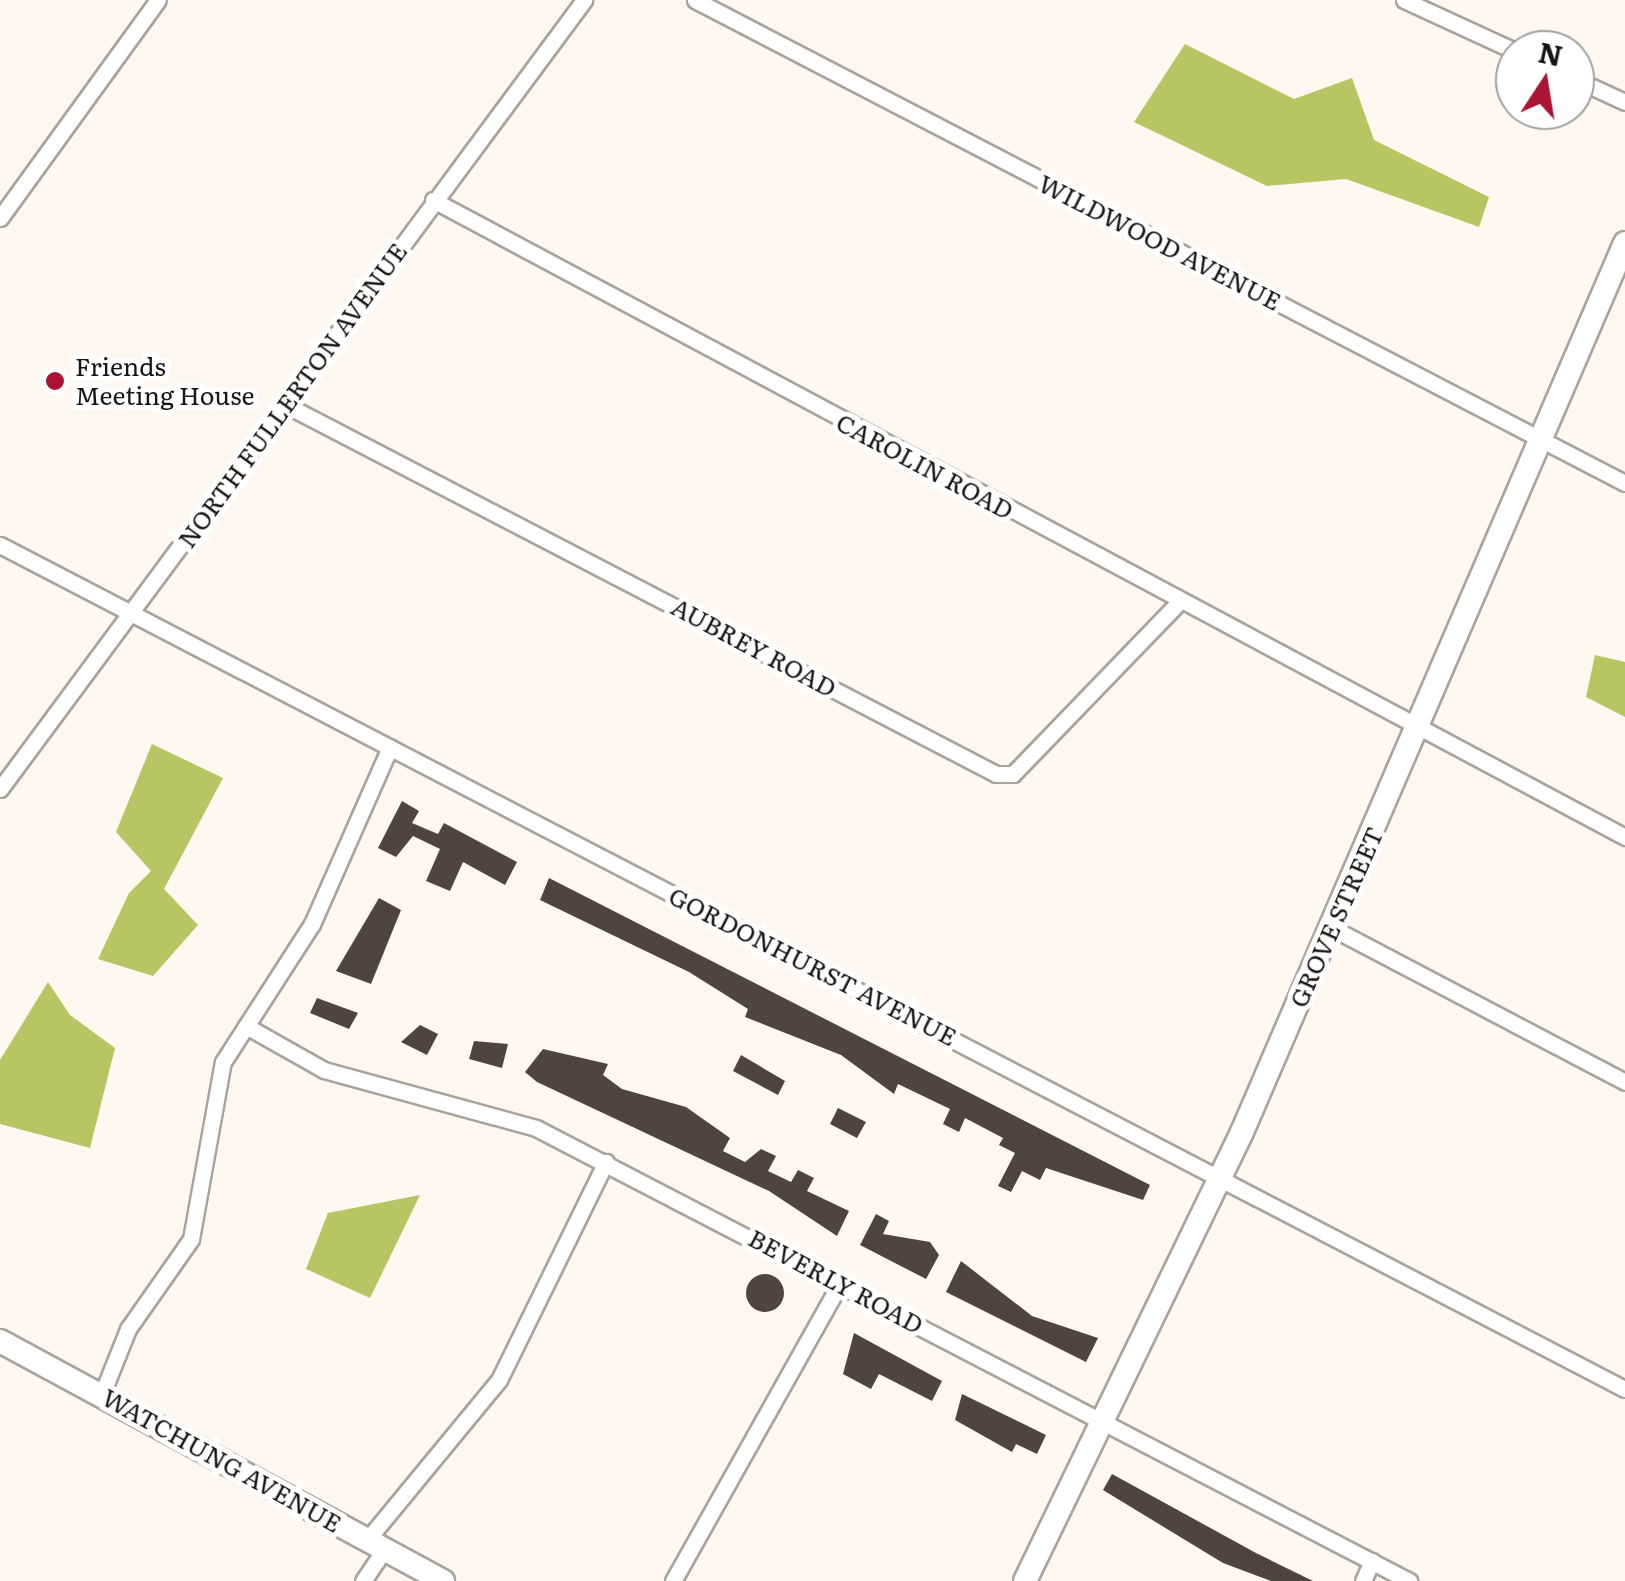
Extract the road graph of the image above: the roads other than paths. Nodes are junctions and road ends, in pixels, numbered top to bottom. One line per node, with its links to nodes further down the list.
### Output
1 (158, 0): 8 (street)
2 (584, 0): 9 (street, NORTH FULLERTON AVENUE)
3 (695, 0): 13 (street, WILDWOOD AVENUE)
4 (1404, 0): 5 (street)
5 (1495, 42)
6 (1595, 88): 7 (street)
7 (1625, 102)
8 (7, 193): 10 (street)
9 (434, 200): 12 (street, NORTH FULLERTON AVENUE); 16 (street, CAROLIN ROAD)
10 (0, 218)
11 (1625, 243): 13 (main road, GROVE STREET)
12 (286, 404): 16 (street, AUBREY ROAD); 17 (street, NORTH FULLERTON AVENUE)
13 (1542, 440): 14 (street, WILDWOOD AVENUE); 18 (main road, GROVE STREET)
14 (1625, 483)
15 (0, 545): 17 (street, GORDONHURST AVENUE)
16 (1178, 603): 18 (street, CAROLIN ROAD)
17 (131, 614): 19 (street, GORDONHURST AVENUE); 20 (street, NORTH FULLERTON AVENUE)
18 (1418, 730): 21 (street, CAROLIN ROAD); 22 (main road, GROVE STREET)
19 (390, 747): 23 (street); 26 (street, GORDONHURST AVENUE)
20 (0, 789)
21 (1625, 837)
22 (1332, 928): 24 (street); 26 (main road, GROVE STREET)
23 (246, 1026): 25 (street, BEVERLY ROAD); 30 (street)
24 (1625, 1082)
25 (606, 1162): 27 (street, BEVERLY ROAD); 32 (street)
26 (1221, 1174): 29 (street, GORDONHURST AVENUE); 31 (main road, GROVE STREET)
27 (840, 1282): 31 (street, BEVERLY ROAD); 36 (street)
28 (0, 1341): 30 (main road, WATCHUNG AVENUE)
29 (1625, 1390)
30 (102, 1394): 32 (main road, WATCHUNG AVENUE)
31 (1101, 1421): 33 (street, BEVERLY ROAD); 37 (main road, GROVE STREET)
32 (376, 1545): 34 (street); 35 (main road, WATCHUNG AVENUE)
33 (1372, 1561): 38 (street); 39 (street, BEVERLY ROAD)
34 (363, 1581)
35 (442, 1581)
36 (673, 1581)
37 (1026, 1581)
38 (1363, 1581)
39 (1409, 1581)

